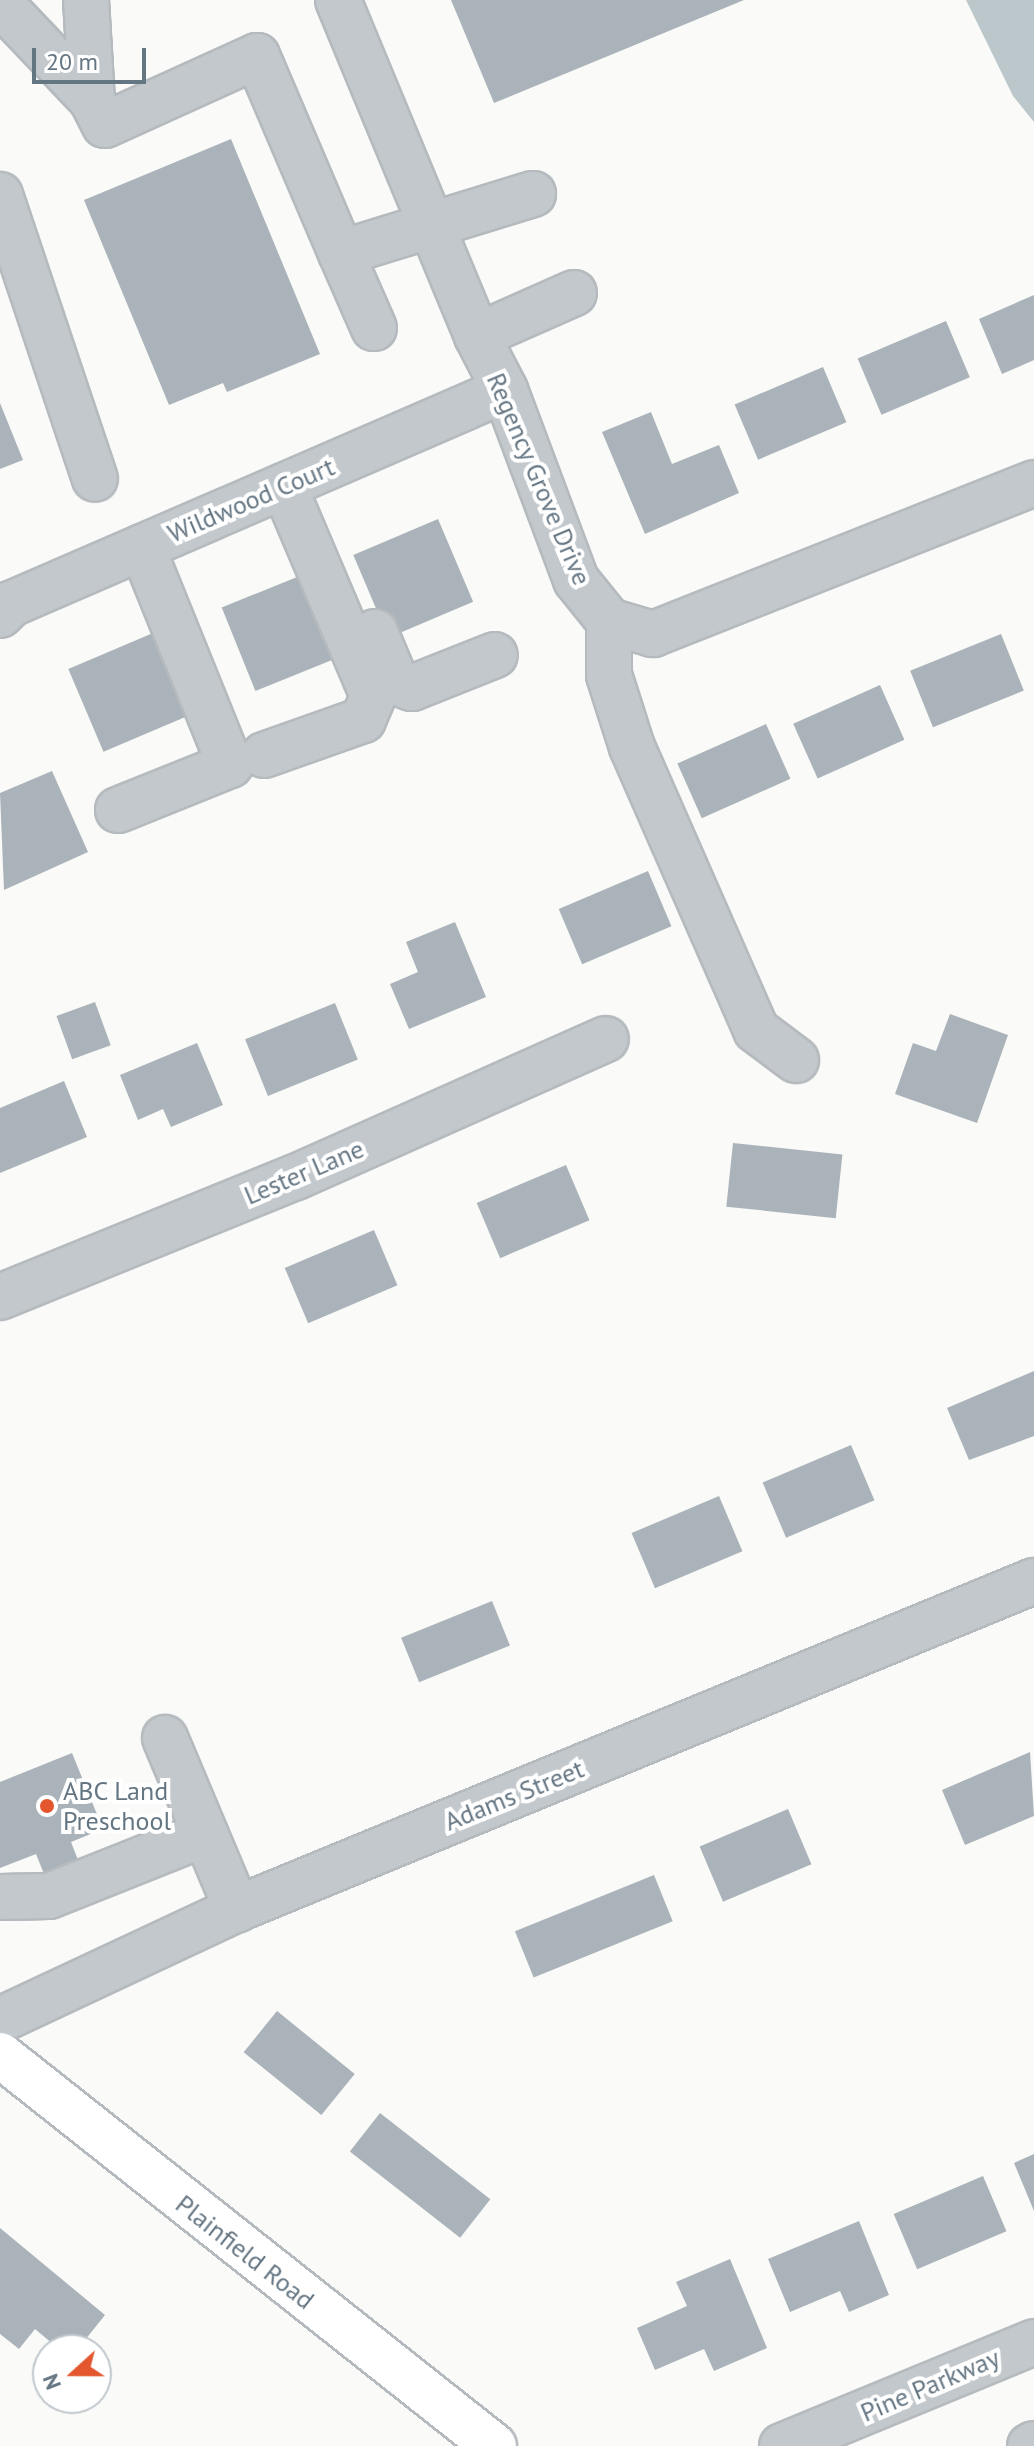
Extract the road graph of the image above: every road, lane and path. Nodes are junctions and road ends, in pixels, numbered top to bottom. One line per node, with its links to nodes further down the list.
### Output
1 (86, 0): 4 (street)
2 (338, 0): 7 (street, Regency Grove Drive)
3 (0, 3): 4 (street)
4 (92, 100): 8 (street)
5 (533, 194): 7 (street)
6 (0, 195): 13 (street)
7 (434, 228): 8 (street); 11 (street, Regency Grove Drive)
8 (341, 253): 10 (street)
9 (574, 293): 11 (street)
10 (374, 328)
11 (477, 336): 12 (street, Regency Grove Drive)
12 (505, 390): 14 (street, Wildwood Court); 18 (street, Regency Grove Drive)
13 (95, 479)
14 (299, 480): 16 (street, Wildwood Court); 19 (street); 20 (street)
15 (1034, 483): 18 (street)
16 (142, 547): 17 (street, Wildwood Court); 21 (street)
17 (0, 615)
18 (609, 621): 23 (street)
19 (495, 655)
20 (264, 755)
21 (118, 810)
22 (606, 1039): 24 (street, Lester Lane)
23 (796, 1060)
24 (0, 1297)
25 (1034, 1581): 29 (street, Adams Street)
26 (165, 1738): 27 (street)
27 (205, 1834): 28 (street); 29 (street)
28 (0, 1897)
29 (237, 1909): 30 (street, Adams Street)
30 (0, 2020)
31 (0, 2055): 33 (main road, Plainfield Road)
32 (1034, 2342): 34 (street, Pine Parkway)
33 (494, 2446)
34 (782, 2446)

